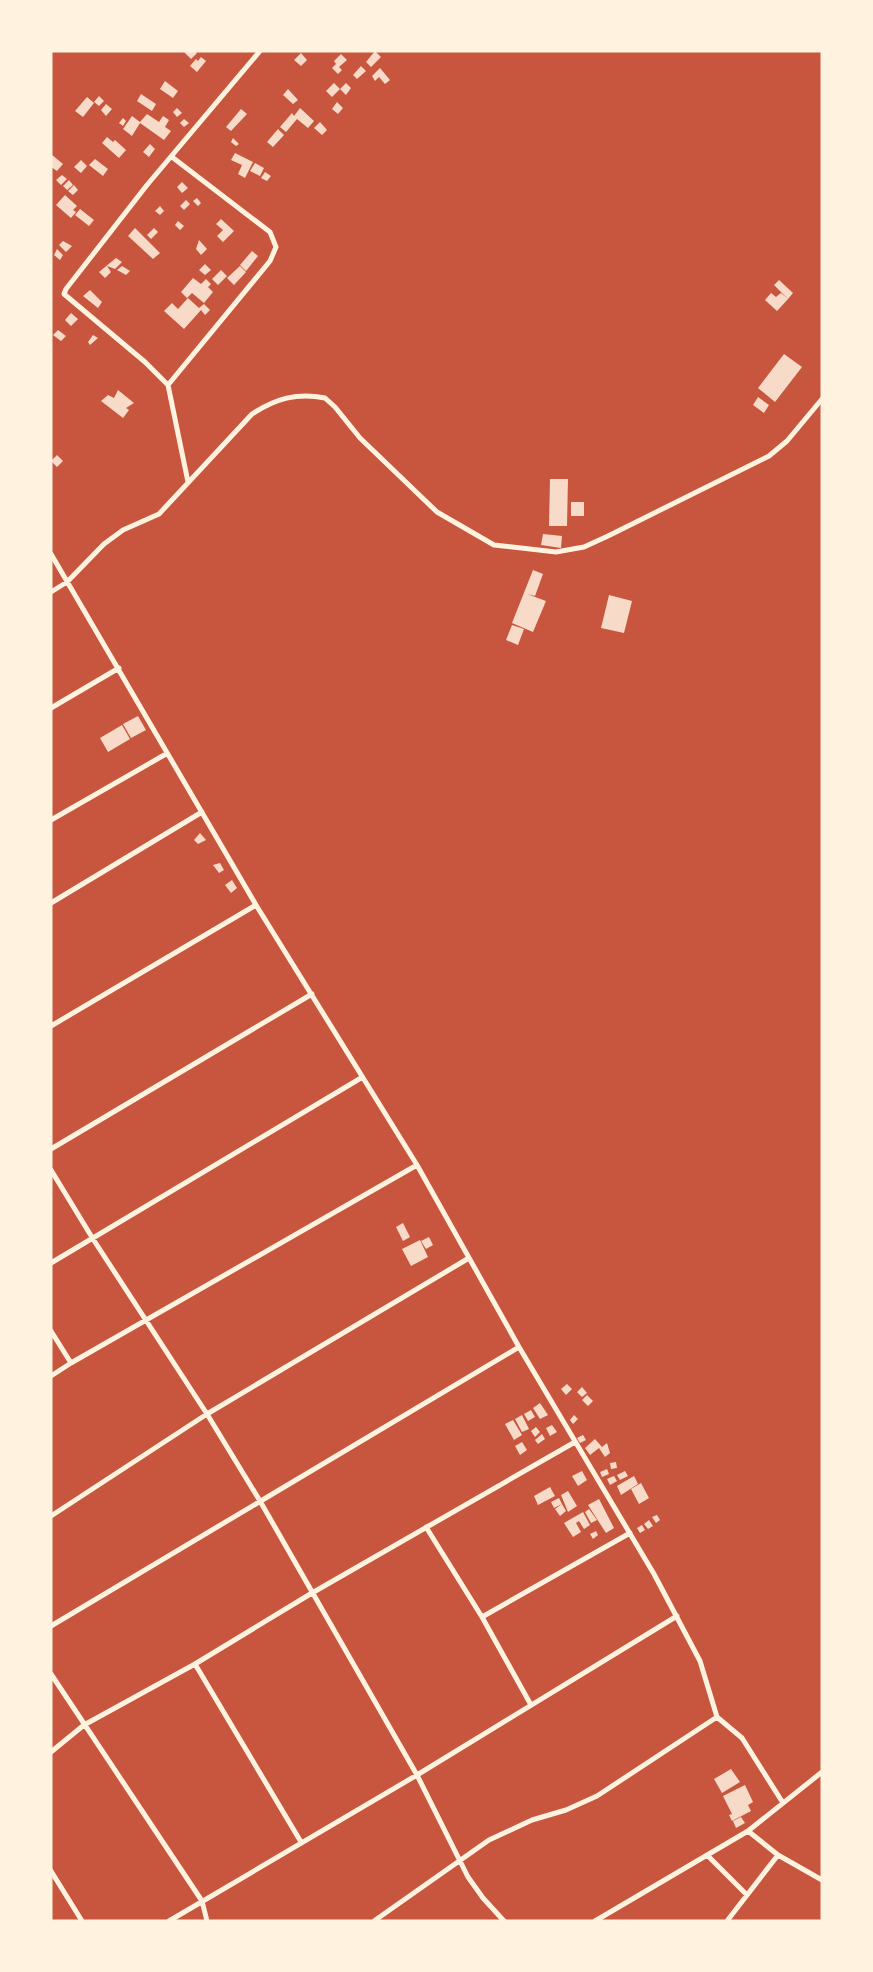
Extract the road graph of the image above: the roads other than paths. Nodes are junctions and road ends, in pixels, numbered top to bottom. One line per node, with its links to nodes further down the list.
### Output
1 (260, 51): 2 (street)
2 (172, 157): 3 (street); 3 (street)
3 (168, 385): 5 (street)
4 (822, 399): 5 (street)
5 (188, 482): 7 (street)
6 (51, 554): 7 (street)
7 (67, 582): 8 (street); 9 (street)
8 (51, 592)
9 (119, 668): 10 (street); 11 (street)
10 (51, 708)
11 (166, 754): 12 (street); 13 (street)
12 (202, 812): 14 (street); 15 (street)
13 (51, 820)
14 (51, 903)
15 (256, 905): 16 (street); 17 (street)
16 (312, 994): 18 (street); 19 (street)
17 (51, 1026)
18 (361, 1078): 20 (street); 22 (street)
19 (51, 1149)
20 (417, 1165): 23 (street); 25 (street)
21 (51, 1170): 22 (street)
22 (93, 1240): 24 (street); 25 (street)
23 (469, 1258): 27 (street); 30 (street)
24 (51, 1264)
25 (147, 1321): 28 (street); 30 (street)
26 (51, 1331): 28 (street)
27 (519, 1347): 31 (street); 32 (street)
28 (71, 1363): 29 (street)
29 (51, 1376)
30 (207, 1414): 32 (street); 33 (street)
31 (575, 1442): 34 (street); 35 (street)
32 (260, 1501): 36 (street); 39 (street)
33 (51, 1516)
34 (426, 1527): 36 (street); 38 (street)
35 (630, 1533): 37 (street); 38 (street)
36 (312, 1593): 40 (street); 47 (street)
37 (677, 1616): 42 (street); 43 (street)
38 (482, 1617): 42 (street)
39 (51, 1626)
40 (195, 1664): 44 (street); 50 (street)
41 (51, 1674): 44 (street)
42 (531, 1705): 47 (street)
43 (717, 1717): 48 (street); 53 (street)
44 (84, 1725): 45 (street); 57 (street)
45 (51, 1752)
46 (822, 1772): 48 (street)
47 (417, 1775): 50 (street); 53 (street)
48 (783, 1803): 49 (street)
49 (748, 1832): 51 (street); 52 (street)
50 (301, 1842): 57 (street)
51 (778, 1855): 55 (street); 56 (street)
52 (708, 1856): 56 (street); 63 (street)
53 (460, 1860): 61 (street); 62 (street)
54 (51, 1872): 58 (street)
55 (822, 1880)
56 (747, 1895): 64 (street)
57 (202, 1901): 59 (street); 60 (street)
58 (82, 1921)
59 (170, 1921)
60 (207, 1921)
61 (374, 1921)
62 (504, 1921)
63 (595, 1921)
64 (726, 1921)

